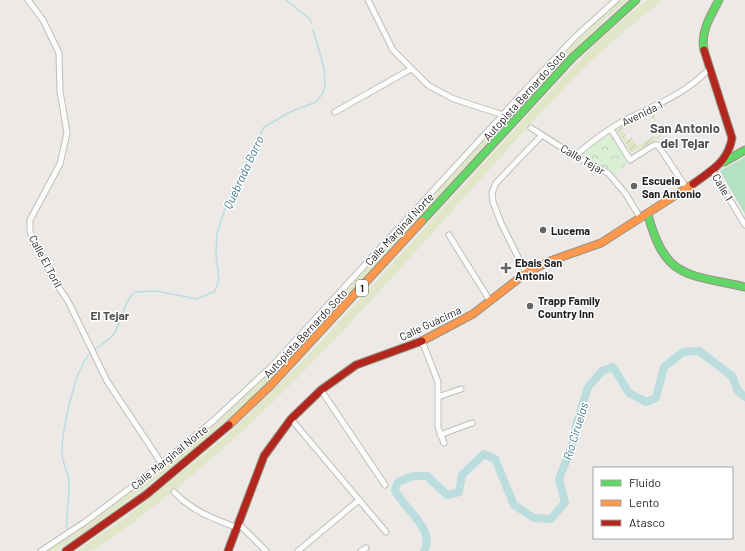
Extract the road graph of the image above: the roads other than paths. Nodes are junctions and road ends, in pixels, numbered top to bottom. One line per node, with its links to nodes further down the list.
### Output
1 (28, 0): 32 (street, Calle El Toril)
2 (368, 0): 6 (street)
3 (616, 0): 9 (street, Calle Marginal Norte)
4 (636, 0): 39 (main road, Autopista Bernardo Soto / 1)
5 (719, 0): 7 (main road)
6 (411, 69): 8 (street); 9 (street)
7 (709, 69): 11 (street, Avenida 1); 13 (main road)
8 (334, 112)
9 (503, 115): 32 (street, Calle Marginal Norte)
10 (531, 128): 12 (street, Calle Tejar)
11 (611, 129): 15 (street, Avenida 1); 17 (street)
12 (542, 135): 15 (street, Calle Tejar); 21 (street)
13 (730, 150): 14 (street); 16 (main road, Calle Guácima)
14 (745, 150): 16 (main road)
15 (575, 156): 18 (street, Calle Tejar)
16 (714, 168): 17 (main road, Calle Guácima); 19 (street, Calle 1)
17 (687, 189): 18 (main road, Calle Guácima)
18 (645, 217): 21 (main road, Calle Guácima); 22 (main road)
19 (745, 225)
20 (449, 235): 23 (street)
21 (526, 273): 23 (main road, Calle Guácima)
22 (745, 287)
23 (490, 301): 24 (main road, Calle Guácima)
24 (422, 341): 26 (main road, Calle Guácima); 27 (street)
25 (461, 389): 27 (street)
26 (321, 390): 28 (main road, Calle Guácima); 33 (street)
27 (438, 397): 30 (street)
28 (291, 419): 35 (street); 36 (main road, Calle Guácima)
29 (472, 423): 30 (street)
30 (440, 435): 31 (street)
31 (444, 444)
32 (162, 464): 38 (street, Calle Marginal Norte)
33 (385, 485)
34 (174, 492): 36 (street)
35 (359, 500): 37 (street); 42 (street)
36 (239, 524): 40 (main road, Calle Guácima); 41 (street)
37 (386, 532)
38 (41, 551)
39 (66, 551)
40 (228, 551)
41 (266, 551)
42 (298, 551)

